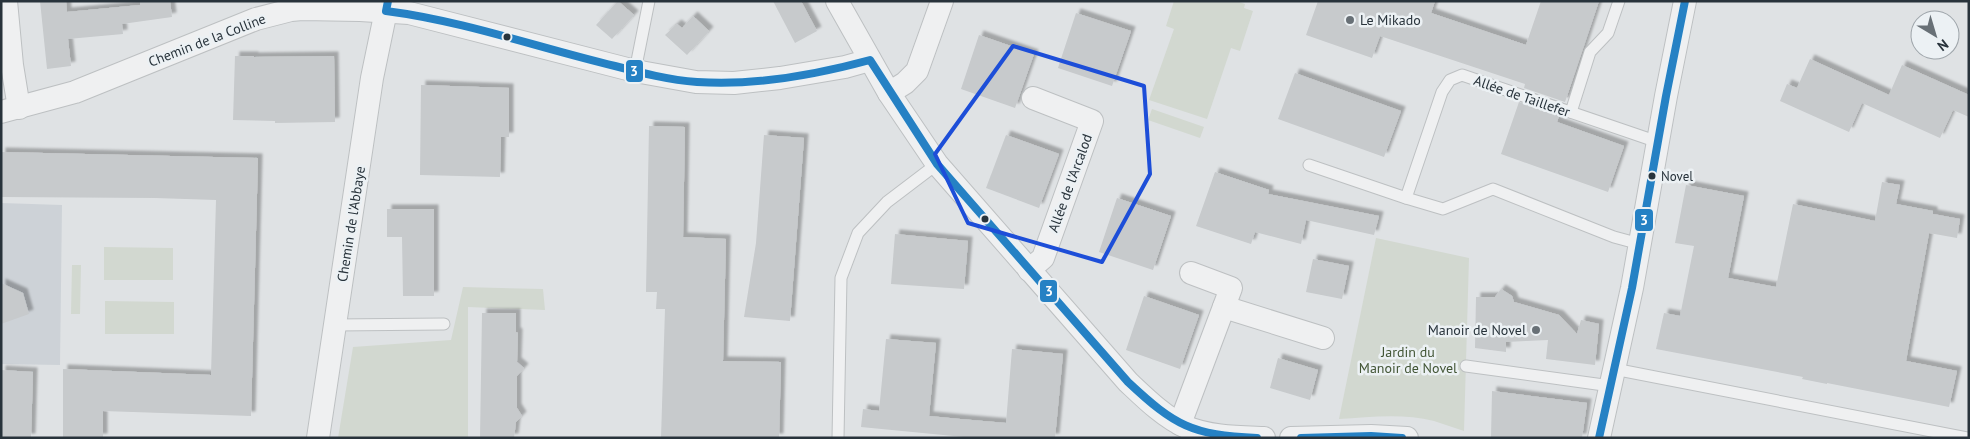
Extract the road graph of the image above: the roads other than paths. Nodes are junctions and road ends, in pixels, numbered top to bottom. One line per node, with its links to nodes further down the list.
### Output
1 (6, 1): 12 (street)
2 (649, 1): 9 (lane)
3 (837, 1): 8 (street)
4 (942, 1): 10 (street)
5 (1619, 1): 13 (lane)
6 (1685, 1): 14 (street)
7 (387, 6): 9 (street, Chemin de la Colline); 12 (street, Chemin de la Colline); 23 (street, Chemin de l'Abbaye)
8 (870, 60): 9 (street, Chemin de la Colline); 10 (street)
9 (635, 71)
10 (889, 93): 15 (street)
11 (1033, 98): 19 (street, Allée de l'Arcalod)
12 (10, 110)
13 (1571, 112): 14 (lane, Allée de Taillefer); 17 (lane, Allée de Taillefer)
14 (1658, 142): 18 (street)
15 (937, 164): 19 (street); 29 (lane)
16 (1309, 165): 17 (lane)
17 (1406, 198): 18 (lane)
18 (1640, 244): 26 (street)
19 (1029, 270): 27 (street)
20 (1191, 273): 21 (street)
21 (1224, 307): 24 (street); 27 (street)
22 (444, 324): 23 (lane)
23 (335, 325): 28 (street, Chemin de l'Abbaye)
24 (1323, 338)
25 (1466, 366): 26 (lane)
26 (1613, 377): 33 (street); 34 (lane)
27 (1189, 430): 30 (street)
28 (318, 438)
29 (838, 438)
30 (1264, 438)
31 (1291, 438): 32 (street)
32 (1407, 438)
33 (1599, 438)
34 (1967, 438)

